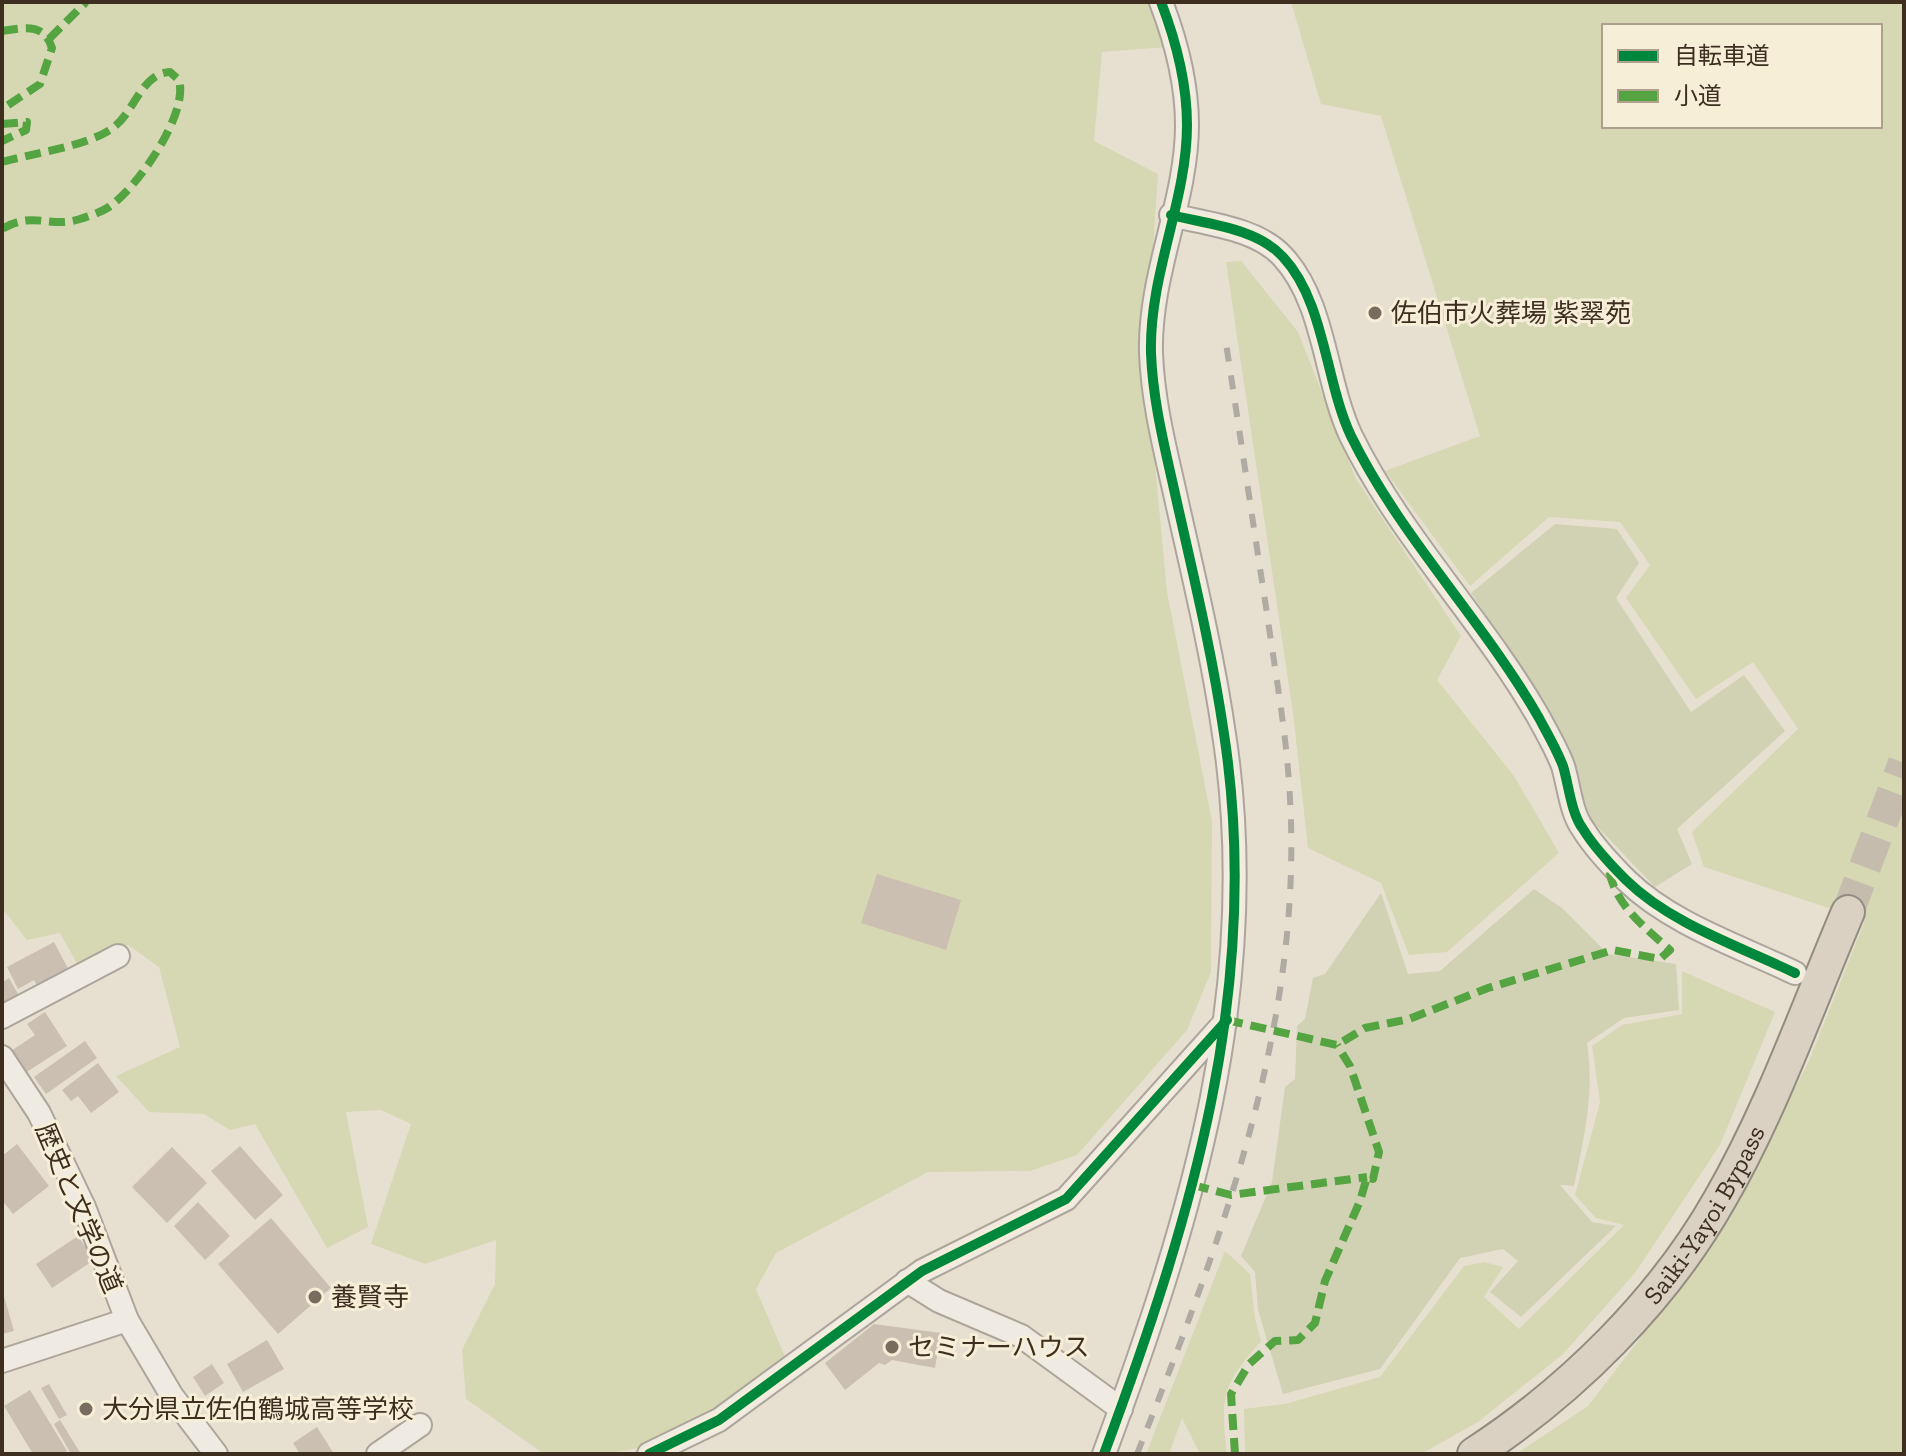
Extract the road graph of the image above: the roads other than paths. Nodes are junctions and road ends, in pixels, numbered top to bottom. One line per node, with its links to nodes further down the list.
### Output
1 (1161, 2): 2 (street)
2 (1171, 215): 5 (street); 7 (street)
3 (1848, 912): 18 (highway, Saiki-Yayoi Bypass)
4 (118, 956): 6 (street)
5 (1795, 973)
6 (2, 1017)
7 (1227, 1020): 9 (street); 12 (street)
8 (2, 1057): 10 (street, 歴史と文学の道)
9 (907, 1281): 12 (street); 16 (street)
10 (127, 1320): 11 (street); 14 (street, 歴史と文学の道)
11 (2, 1361)
12 (1121, 1409): 17 (street)
13 (420, 1425): 15 (street)
14 (216, 1454)
15 (378, 1454)
16 (649, 1454)
17 (1104, 1454)
18 (1474, 1454)

